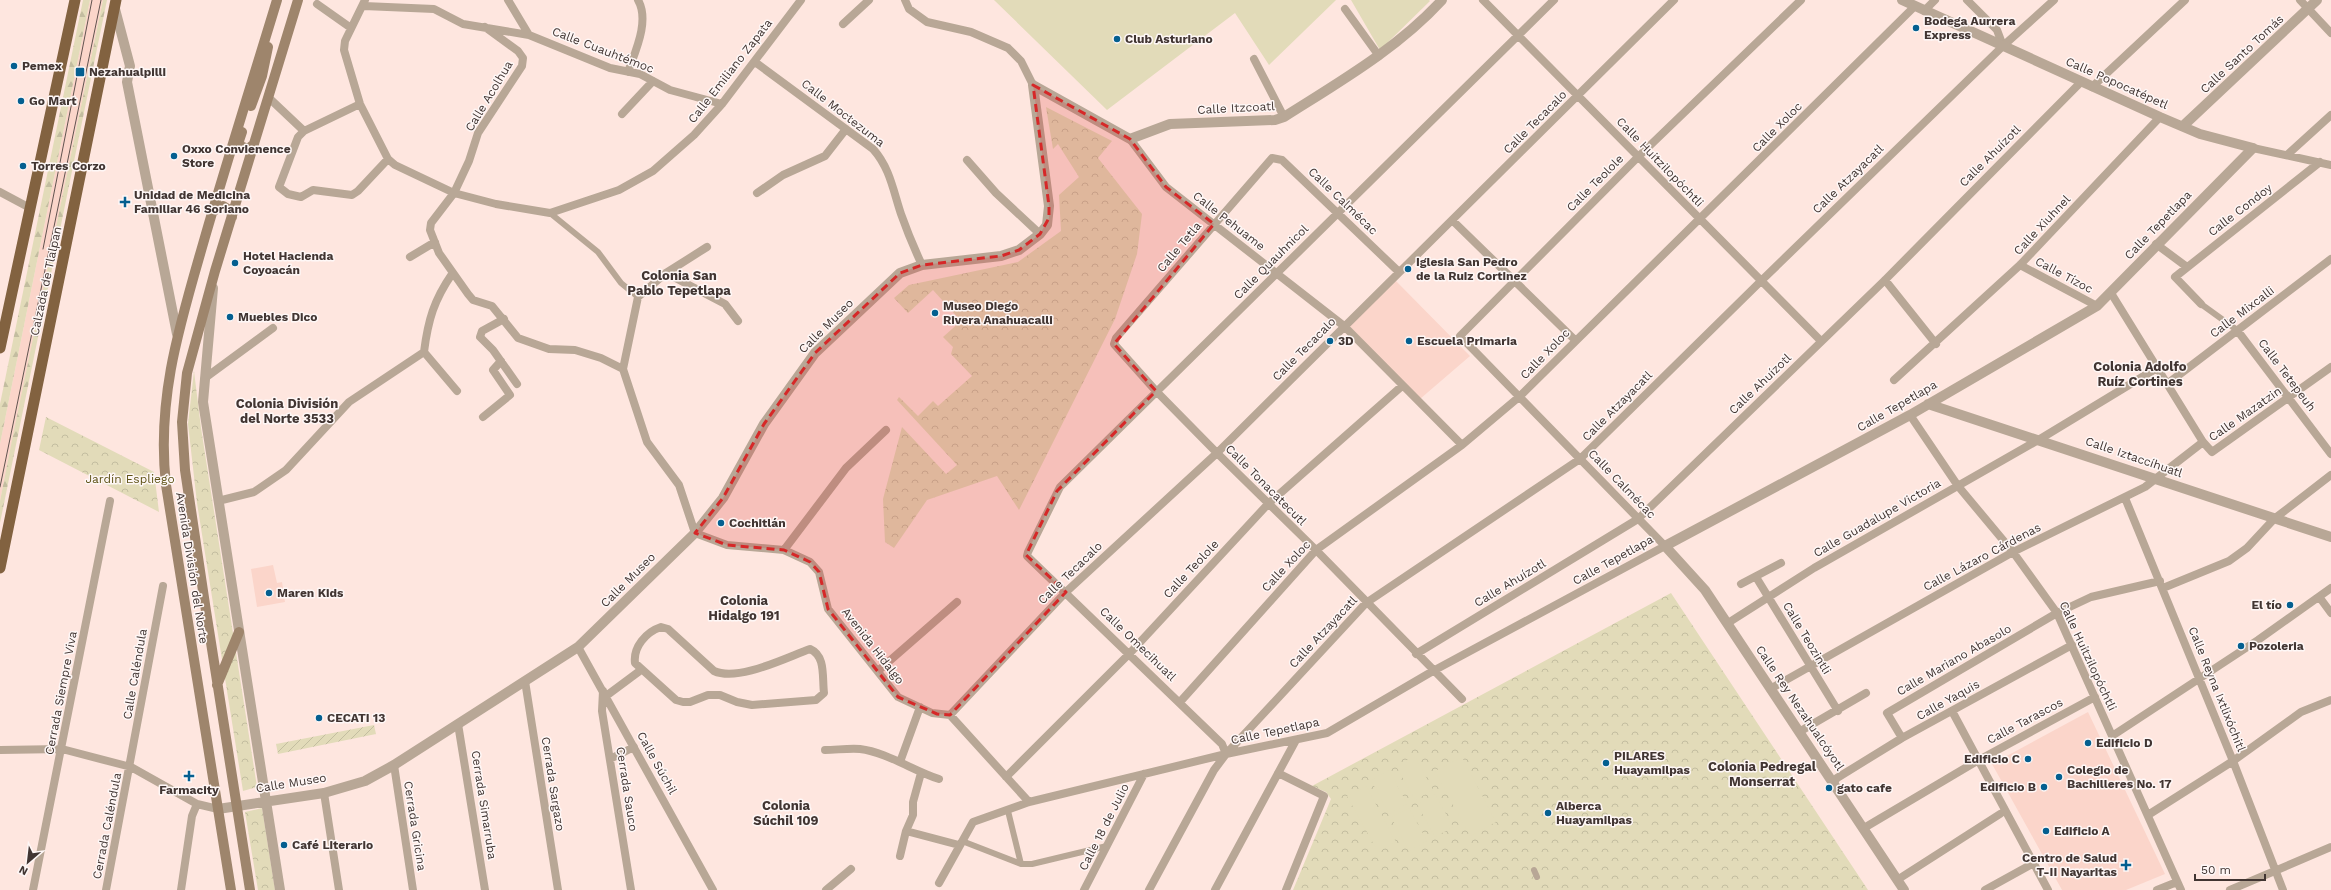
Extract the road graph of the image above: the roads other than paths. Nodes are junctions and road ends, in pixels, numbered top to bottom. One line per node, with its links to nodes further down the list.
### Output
1 (75, 0): 67 (highway)
2 (277, 0): 27 (main road, Avenida División del Norte)
3 (298, 0): 44 (main road, Avenida División del Norte)
4 (508, 0): 33 (street)
5 (801, 0): 37 (street, Calle Emiliano Zapata)
6 (869, 0): 28 (street)
7 (905, 0): 41 (street)
8 (1442, 0): 35 (street, Calle Itzcoatl)
9 (1483, 0): 32 (street, Calle Huitzilopóchtli)
10 (1554, 0): 32 (street, Calle Quauhnicol)
11 (1674, 0): 43 (street, Calle Tecacalo)
12 (1801, 0): 58 (street, Calle Teolole)
13 (1902, 0): 25 (street, Calle Popocatépetl)
14 (1935, 0): 25 (street, Calle Xoloc)
15 (1967, 0): 34 (street)
16 (2054, 0): 34 (street, Calle Atzayacatl)
17 (2185, 0): 42 (street)
18 (2300, 0): 26 (street)
19 (2318, 0): 26 (street, Calle Santo Tomás)
20 (641, 1): 38 (street)
21 (365, 3): 29 (street, Calle Cuauhtémoc); 30 (street)
22 (116, 4): 101 (street); 149 (highway, Calzada de Tlalpan)
23 (317, 4): 30 (street)
24 (1344, 9): 35 (street)
25 (1920, 9): 34 (street, Calle Popocatépetl); 73 (street, Calle Xoloc)
26 (2308, 9): 31 (street); 51 (street, Calle Santo Tomás)
27 (271, 19): 55 (main road); 68 (main road, Avenida División del Norte)
28 (843, 24)
29 (484, 27): 33 (street, Calle Cuauhtémoc); 65 (street, Calle Acolhua)
30 (351, 28): 45 (street)
31 (2331, 33)
32 (1518, 34): 43 (street, Calle Huitzilopóchtli); 69 (street, Calle Quauhnicol)
33 (529, 35): 38 (street, Calle Cuauhtémoc)
34 (2003, 46): 40 (street, Calle Popocatépetl); 90 (street, Calle Atzayacatl)
35 (1379, 56): 49 (street, Calle Itzcoatl)
36 (1254, 59): 49 (street)
37 (755, 62): 46 (street, Calle Emiliano Zapata); 52 (street, Calle Moctezuma)
38 (628, 72): 39 (street, Calle Cuauhtémoc)
39 (654, 81): 46 (street, Calle Cuauhtémoc); 47 (street)
40 (2080, 82): 42 (street, Calle Popocatépetl); 89 (street, Calle Ahuízotl)
41 (1033, 85): 54 (street); 75 (street, Calle Museo)
42 (2092, 87): 50 (street, Calle Popocatépetl)
43 (1578, 96): 58 (street, Calle Huitzilopóchtli); 72 (street, Calle Tecacalo)
44 (268, 97): 53 (street); 55 (main road, Avenida División del Norte)
45 (360, 104): 53 (street); 59 (street)
46 (722, 104): 70 (street, Calle Emiliano Zapata)
47 (622, 114)
48 (2331, 115): 57 (street)
49 (1284, 117): 54 (street, Calle Itzcoatl)
50 (2160, 117): 51 (street, Calle Popocatépetl); 82 (street, Calle Xiuhnel)
51 (2184, 126): 56 (street, Calle Popocatépetl)
52 (846, 129): 66 (street); 81 (street, Calle Moctezuma)
53 (304, 131): 59 (street)
54 (1130, 139): 74 (street, Calle Pehuame)
55 (253, 145): 71 (main road, Avenida División del Norte)
56 (2253, 148): 57 (street, Calle Popocatépetl); 77 (street, Calle Tepetlapa)
57 (2287, 155): 62 (street, Calle Popocatépetl)
58 (1638, 157): 73 (street, Calle Huitzilopóchtli); 91 (street, Calle Teolole)
59 (388, 159): 65 (street, Calle Emiliano Zapata)
60 (967, 160): 75 (street)
61 (1268, 162): 69 (street, Calle Calmécac); 74 (street, Calle Tetla)
62 (2320, 162): 63 (street, Calle Popocatépetl); 83 (street, Calle Condoy)
63 (2331, 165)
64 (0, 192): 67 (street)
65 (454, 193): 70 (street, Calle Emiliano Zapata); 76 (street)
66 (757, 194)
67 (30, 208): 106 (highway)
68 (212, 211): 71 (main road); 101 (main road, Avenida División del Norte)
69 (1338, 212): 85 (street, Calle Calmécac); 88 (street, Calle Quauhnicol)
70 (550, 213): 93 (street)
71 (232, 216): 84 (main road, Avenida División del Norte)
72 (1452, 220): 85 (street, Calle Tecacalo); 91 (street)
73 (1700, 220): 90 (street, Calle Huitzilopóchtli); 103 (street, Calle Xoloc)
74 (1214, 224): 88 (street, Calle Pehuame); 107 (street, Calle Tetla)
75 (1040, 234): 81 (street, Calle Museo)
76 (435, 242): 79 (street); 87 (street)
77 (2156, 244): 83 (street); 92 (street, Calle Tepetlapa)
78 (706, 247): 86 (street)
79 (410, 257)
80 (2331, 259): 100 (street, Calle Mixcalli)
81 (922, 265): 141 (street, Calle Museo)
82 (2020, 265): 95 (street, Calle Tízoc); 105 (street, Calle Xiuhnel)
83 (2187, 267): 94 (street, Calle Condoy)
84 (215, 271): 113 (street, Avenida División del Norte); 174 (main road, Avenida División del Norte)
85 (1399, 272): 98 (street, Calle Tecacalo)
86 (666, 273): 93 (street); 97 (street)
87 (452, 274): 96 (street); 108 (street)
88 (1277, 274): 98 (street, Calle Pehuame); 119 (street, Calle Quauhnicol)
89 (1885, 280): 104 (street, Calle Ahuízotl); 105 (street)
90 (1761, 281): 104 (street, Calle Huitzilopóchtli); 131 (street, Calle Atzayacatl)
91 (1514, 282): 102 (street, Calle Teolole); 103 (street)
92 (2111, 293): 95 (street, Calle Tepetlapa); 111 (street)
93 (638, 297): 112 (street)
94 (2201, 304): 100 (street)
95 (2097, 306): 122 (street, Calle Tepetlapa)
96 (504, 320): 109 (street); 112 (street)
97 (738, 321)
98 (1344, 326): 117 (street, Calle Pehuame); 129 (street, Calle Tecacalo)
99 (273, 328): 113 (street)
100 (2238, 330): 116 (street, Calle Mixcalli); 121 (street, Calle Tetepeuh)
101 (177, 334): 213 (main road, Avenida División del Norte)
102 (1460, 336): 120 (street, Calle Calmécac)
103 (1575, 340): 120 (street, Calle Xoloc)
104 (1821, 341): 139 (street, Calle Ahuízotl)
105 (1936, 344): 114 (street, Calle Xiuhnel)
106 (0, 348)
107 (1117, 349): 119 (street, Calle Tonacatecutl)
108 (424, 352): 118 (street); 137 (street)
109 (502, 361): 115 (street); 124 (street)
110 (2331, 367): 121 (street, Calle Mazatzin)
111 (2157, 368): 116 (street); 126 (street)
112 (623, 369): 141 (street)
113 (205, 378): 137 (street, Avenida División del Norte)
114 (1894, 380)
115 (517, 384)
116 (2167, 384): 127 (street)
117 (1402, 386): 128 (street, Calle Pehuame); 138 (street, Calle Teolole)
118 (457, 391)
119 (1156, 391): 129 (street, Calle Tonacatecutl); 147 (street, Calle Quauhnicol)
120 (1519, 397): 128 (street, Calle Xoloc); 131 (street, Calle Calmécac)
121 (2289, 398): 127 (street, Calle Mazatzin); 130 (street, Calle Tetepeuh)
122 (1928, 404): 123 (street, Calle Tepetlapa); 126 (street, Calle Iztaccíhuatl)
123 (1910, 415): 134 (street, Calle Huitzilopóchtli); 143 (street, Calle Tepetlapa)
124 (483, 417)
125 (886, 430): 144 (street)
126 (2040, 439): 133 (street, Calle Iztaccíhuatl); 134 (street, Calle Guadalupe Victoria)
127 (2202, 442): 133 (street, Calle Lázaro Cárdenas)
128 (1462, 445): 145 (street, Calle Xoloc)
129 (1217, 453): 138 (street, Calle Tonacatecutl); 155 (street, Calle Tecacalo)
130 (2331, 454)
131 (1580, 459): 139 (street, Calle Calmécac); 159 (street, Calle Atzayacatl)
132 (2331, 475): 140 (street)
133 (2155, 477): 135 (street, Calle Lázaro Cárdenas); 140 (street, Calle Iztaccíhuatl)
134 (1958, 486): 146 (street, Calle Huitzilopóchtli); 156 (street, Calle Guadalupe Victoria)
135 (2125, 498): 146 (street, Calle Lázaro Cárdenas); 152 (street, Calle Reyna Ixtlixóchitl)
136 (110, 501): 192 (street, Cerrada Siempre Viva)
137 (218, 501): 163 (street, Avenida División del Norte)
138 (1268, 504): 145 (street, Calle Tonacatecutl); 166 (street, Calle Teolole)
139 (1638, 519): 143 (street, Calle Calmécac); 167 (street, Calle Ahuízotl)
140 (2274, 519): 142 (street, Calle Iztaccíhuatl); 152 (street)
141 (695, 533): 144 (street, Avenida Hidalgo); 165 (street, Calle Museo)
142 (2331, 537)
143 (1665, 546): 162 (street, Calle Rey Nezahualcóyotl); 171 (street, Calle Tepetlapa)
144 (784, 550): 170 (street, Avenida Hidalgo)
145 (1316, 550): 159 (street, Calle Tonacatecutl); 181 (street, Calle Xoloc)
146 (2013, 552): 161 (street, Calle Huitzilopóchtli); 168 (street, Calle Lázaro Cárdenas)
147 (1028, 556): 155 (street, Calle Omecihuatl)
148 (1781, 563): 150 (street)
149 (0, 568)
150 (1756, 577): 151 (street); 156 (street, Calle Teozintli)
151 (1741, 584)
152 (2162, 585): 161 (street); 172 (street, Calle Reyna Ixtlixóchitl)
153 (163, 586): 201 (street, Calle Caléndula)
154 (2331, 588): 157 (street)
155 (1066, 592): 166 (street, Calle Omecihuatl); 185 (street, Calle Tecacalo)
156 (1768, 598): 162 (street, Calle Guadalupe Victoria); 168 (street, Calle Teozintli)
157 (2320, 598): 160 (street); 172 (street)
158 (957, 602): 170 (street)
159 (1366, 603): 167 (street, Calle Tonacatecutl); 195 (street, Calle Atzayacatl)
160 (2331, 613)
161 (2058, 614): 164 (street, Calle Huitzilopóchtli); 189 (street, Calle Mariano Abasolo)
162 (1728, 624): 175 (street, Calle Rey Nezahualcóyotl)
163 (239, 632): 174 (main road); 209 (street, Avenida División del Norte)
164 (2072, 645): 178 (street, Calle Huitzilopóchtli); 184 (street, Calle Yaquis)
165 (578, 647): 173 (street, Calle Museo); 176 (street, Calle Súchil)
166 (1130, 652): 181 (street, Calle Omecihuatl); 205 (street, Calle Teolole)
167 (1416, 654): 171 (street, Calle Tonacatecutl)
168 (1810, 667): 175 (street, Calle Lázaro Cárdenas); 183 (street, Calle Teozintli)
169 (641, 670): 169 (street); 176 (street)
170 (878, 671): 182 (street, Avenida Hidalgo)
171 (1433, 671): 179 (street, Calle Tonacatecutl); 190 (street, Calle Tepetlapa)
172 (2198, 679): 188 (street); 197 (street, Calle Reyna Ixtlixóchitl)
173 (525, 681): 186 (street, Calle Museo); 241 (street, Cerrada Sargazo)
174 (217, 684): 212 (main road, Avenida División del Norte)
175 (1770, 689): 187 (street, Calle Rey Nezahualcóyotl)
176 (604, 693): 191 (street, Calle Súchil); 196 (street, Cerrada Sauco)
177 (1866, 693): 183 (street)
178 (2095, 697): 188 (street, Calle Huitzilopóchtli); 198 (street, Calle Tarascos)
179 (1462, 699)
180 (2331, 700): 197 (street)
181 (1180, 702): 195 (street, Calle Omecihuatl)
182 (920, 707): 185 (street, Avenida Hidalgo); 199 (street)
183 (1838, 711): 187 (street)
184 (1952, 711): 189 (street, Calle Yaquis); 198 (street)
185 (950, 714): 205 (street)
186 (458, 724): 200 (street, Calle Museo); 240 (street, Cerrada Simarruba)
187 (1799, 732): 207 (street, Calle Rey Nezahualcóyotl)
188 (2112, 736): 216 (street, Calle Huitzilopóchtli)
189 (1902, 738): 207 (street, Calle Yaquis)
190 (1296, 740): 195 (street, Calle Tepetlapa); 203 (street)
191 (634, 747): 196 (street); 243 (street, Calle Súchil)
192 (62, 749): 193 (street, Calle Museo); 201 (street, Calle Museo); 232 (street, Cerrada Siempre Viva)
193 (0, 750)
194 (825, 750): 199 (street)
195 (1226, 754): 204 (street, Calle Tepetlapa); 246 (street, Calle Atzayacatl)
196 (610, 759): 242 (street, Cerrada Sauco)
197 (2233, 760): 216 (street); 227 (street, Calle Reyna Ixtlixóchitl)
198 (1977, 761): 217 (street, Calle Tarascos); 223 (street)
199 (900, 762): 202 (street)
200 (394, 765): 208 (street, Calle Museo); 239 (street, Cerrada Gricina)
201 (131, 767): 211 (street, Calle Museo); 233 (street, Cerrada Caléndula)
202 (921, 773): 206 (street); 218 (street)
203 (1278, 773): 247 (street); 248 (street)
204 (1144, 774): 210 (street, Calle Tepetlapa); 220 (street, Calle 18 de Julio)
205 (1006, 777): 210 (street)
206 (939, 779)
207 (1834, 780): 217 (street, Calle Rey Nezahualcóyotl)
208 (324, 793): 209 (street, Calle Museo); 238 (street)
209 (266, 801): 212 (street, Calle Museo); 237 (street, Avenida División del Norte)
210 (1029, 802): 214 (street, Calle Tepetlapa)
211 (197, 804): 213 (street, Calle Museo); 234 (street)
212 (236, 805): 213 (street, Calle Museo); 236 (main road, Avenida División del Norte)
213 (218, 809): 235 (main road, Avenida División del Norte)
214 (1008, 811): 219 (street, Calle Tepetlapa); 224 (street)
215 (2000, 814): 229 (street)
216 (2148, 815): 230 (street, Calle Huitzilopóchtli)
217 (1864, 828): 229 (street, Calle Rey Nezahualcóyotl)
218 (906, 831): 219 (street); 222 (street)
219 (961, 843): 224 (street); 231 (street, Calle Tepetlapa)
220 (1107, 846): 224 (street); 245 (street, Calle 18 de Julio)
221 (2331, 847): 227 (street)
222 (900, 856)
223 (2034, 863): 250 (street); 251 (street)
224 (1021, 864)
225 (851, 869): 244 (street)
226 (1534, 870): 228 (street)
227 (2275, 870): 254 (street); 255 (street, Calle Reyna Ixtlixóchitl)
228 (1537, 877)
229 (1897, 880): 249 (street, Calle Rey Nezahualcóyotl)
230 (2177, 882): 252 (street); 253 (street, Calle Huitzilopóchtli)
231 (939, 883)
232 (33, 890)
233 (106, 890)
234 (181, 890)
235 (231, 890)
236 (250, 890)
237 (280, 890)
238 (339, 890)
239 (413, 890)
240 (486, 890)
241 (558, 890)
242 (631, 890)
243 (713, 890)
244 (826, 890)
245 (1084, 890)
246 (1150, 890)
247 (1214, 890)
248 (1286, 890)
249 (1904, 890)
250 (1985, 890)
251 (2048, 890)
252 (2157, 890)
253 (2181, 890)
254 (2230, 890)
255 (2283, 890)

